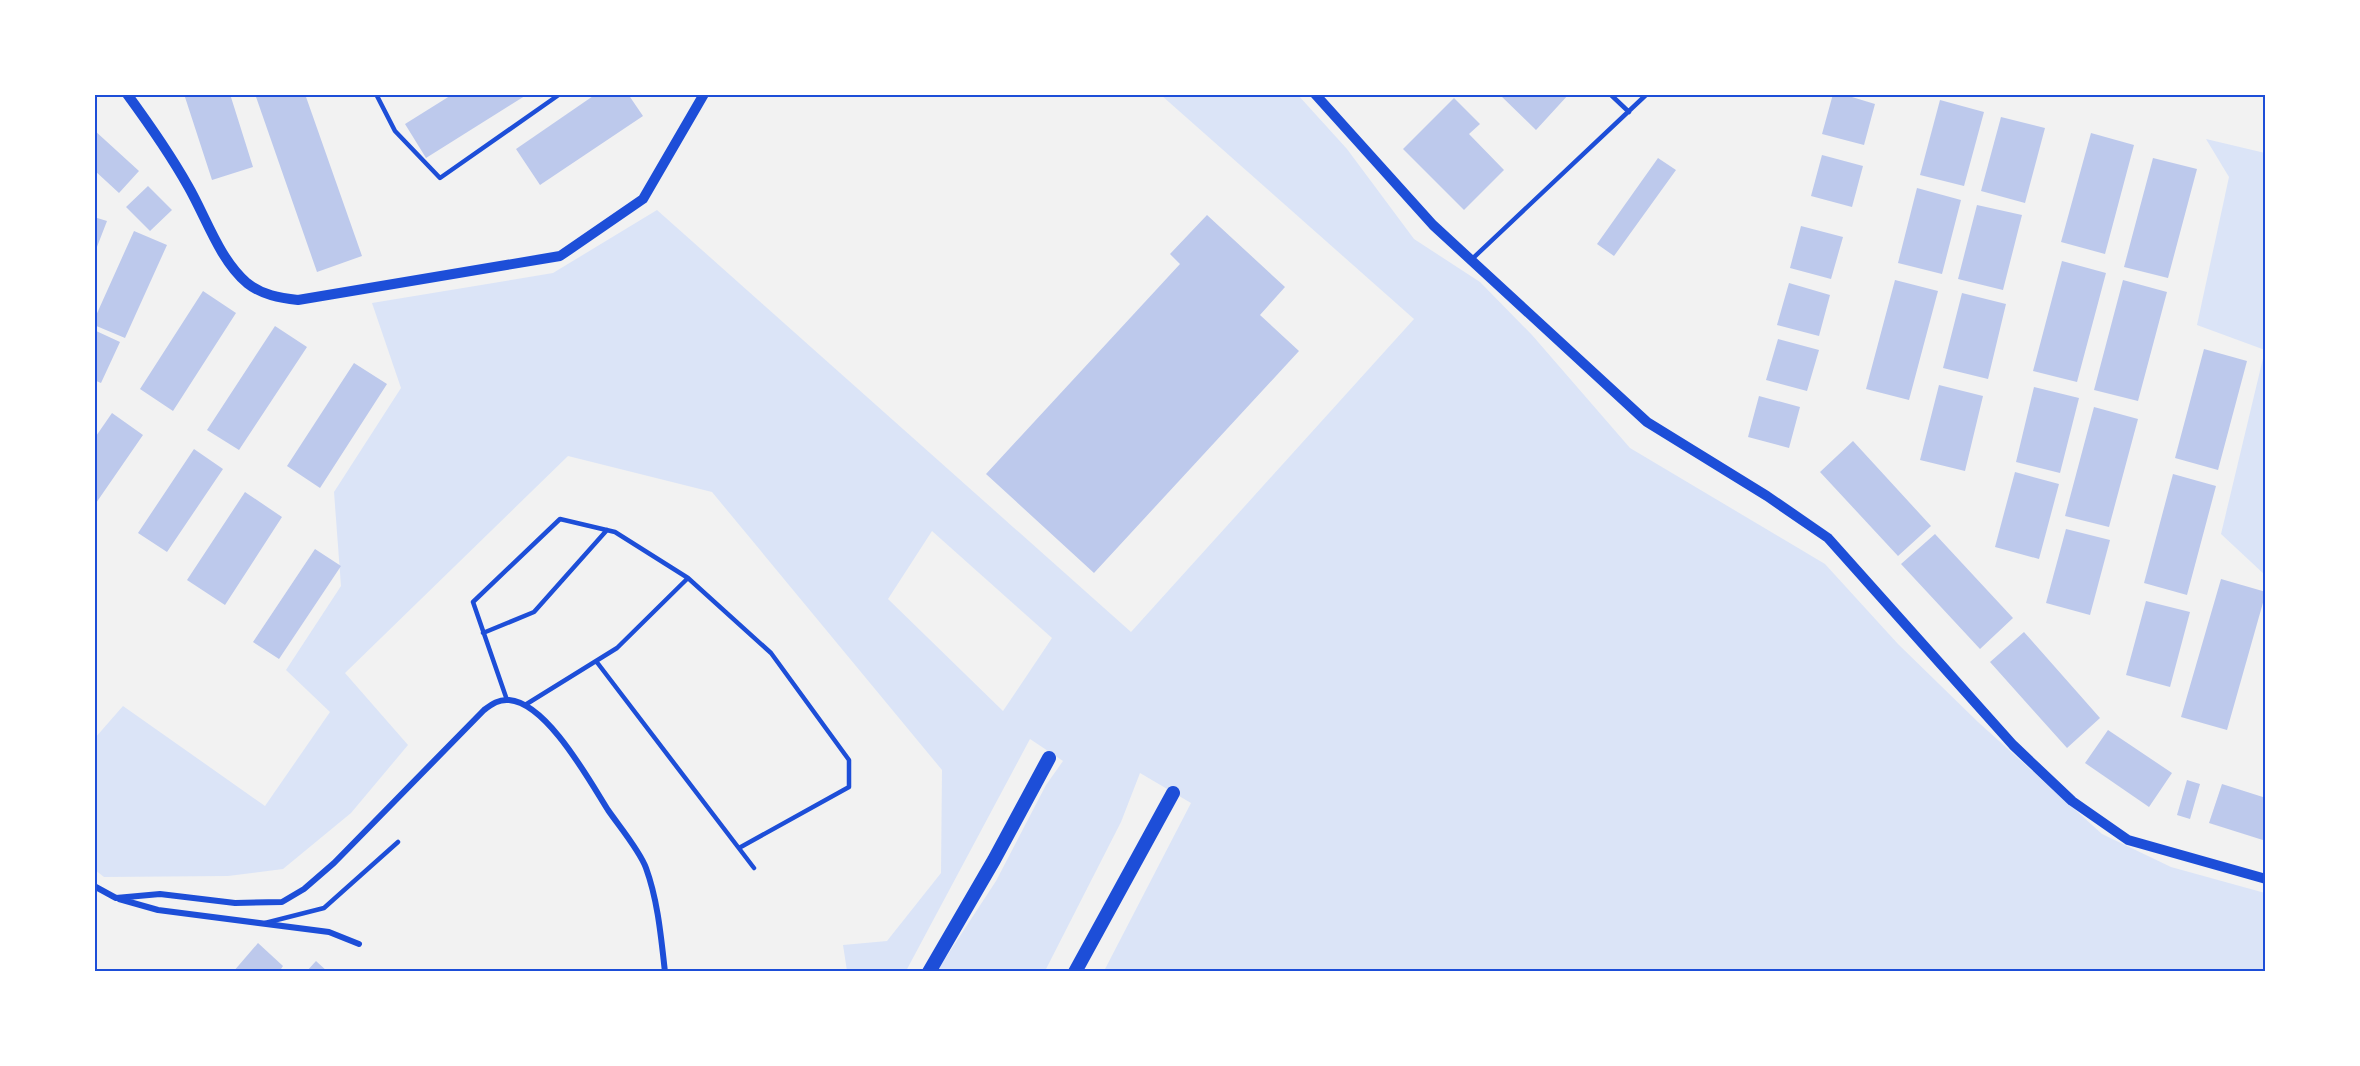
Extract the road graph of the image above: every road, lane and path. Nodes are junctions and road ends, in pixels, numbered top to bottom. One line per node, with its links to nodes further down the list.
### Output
1 (127, 94): 4 (street)
2 (376, 94): 3 (lane)
3 (560, 94)
4 (704, 94)
5 (1315, 94): 9 (street)
6 (1610, 94): 8 (lane)
7 (1647, 94): 8 (lane)
8 (1629, 112): 9 (lane)
9 (1471, 260): 21 (street)
10 (607, 530): 11 (lane); 12 (lane); 12 (lane)
11 (688, 578): 13 (lane); 19 (lane)
12 (483, 633): 14 (lane)
13 (596, 662): 15 (lane); 19 (lane)
14 (507, 700): 15 (street); 23 (street)
15 (525, 705): 26 (street)
16 (1049, 758): 27 (main road)
17 (1173, 793): 28 (main road)
18 (398, 842): 24 (lane)
19 (739, 848): 20 (lane)
20 (754, 868)
21 (2265, 879)
22 (94, 886): 23 (street)
23 (116, 898): 24 (street)
24 (262, 923): 25 (street)
25 (359, 944)
26 (665, 972)
27 (928, 972)
28 (1075, 972)

